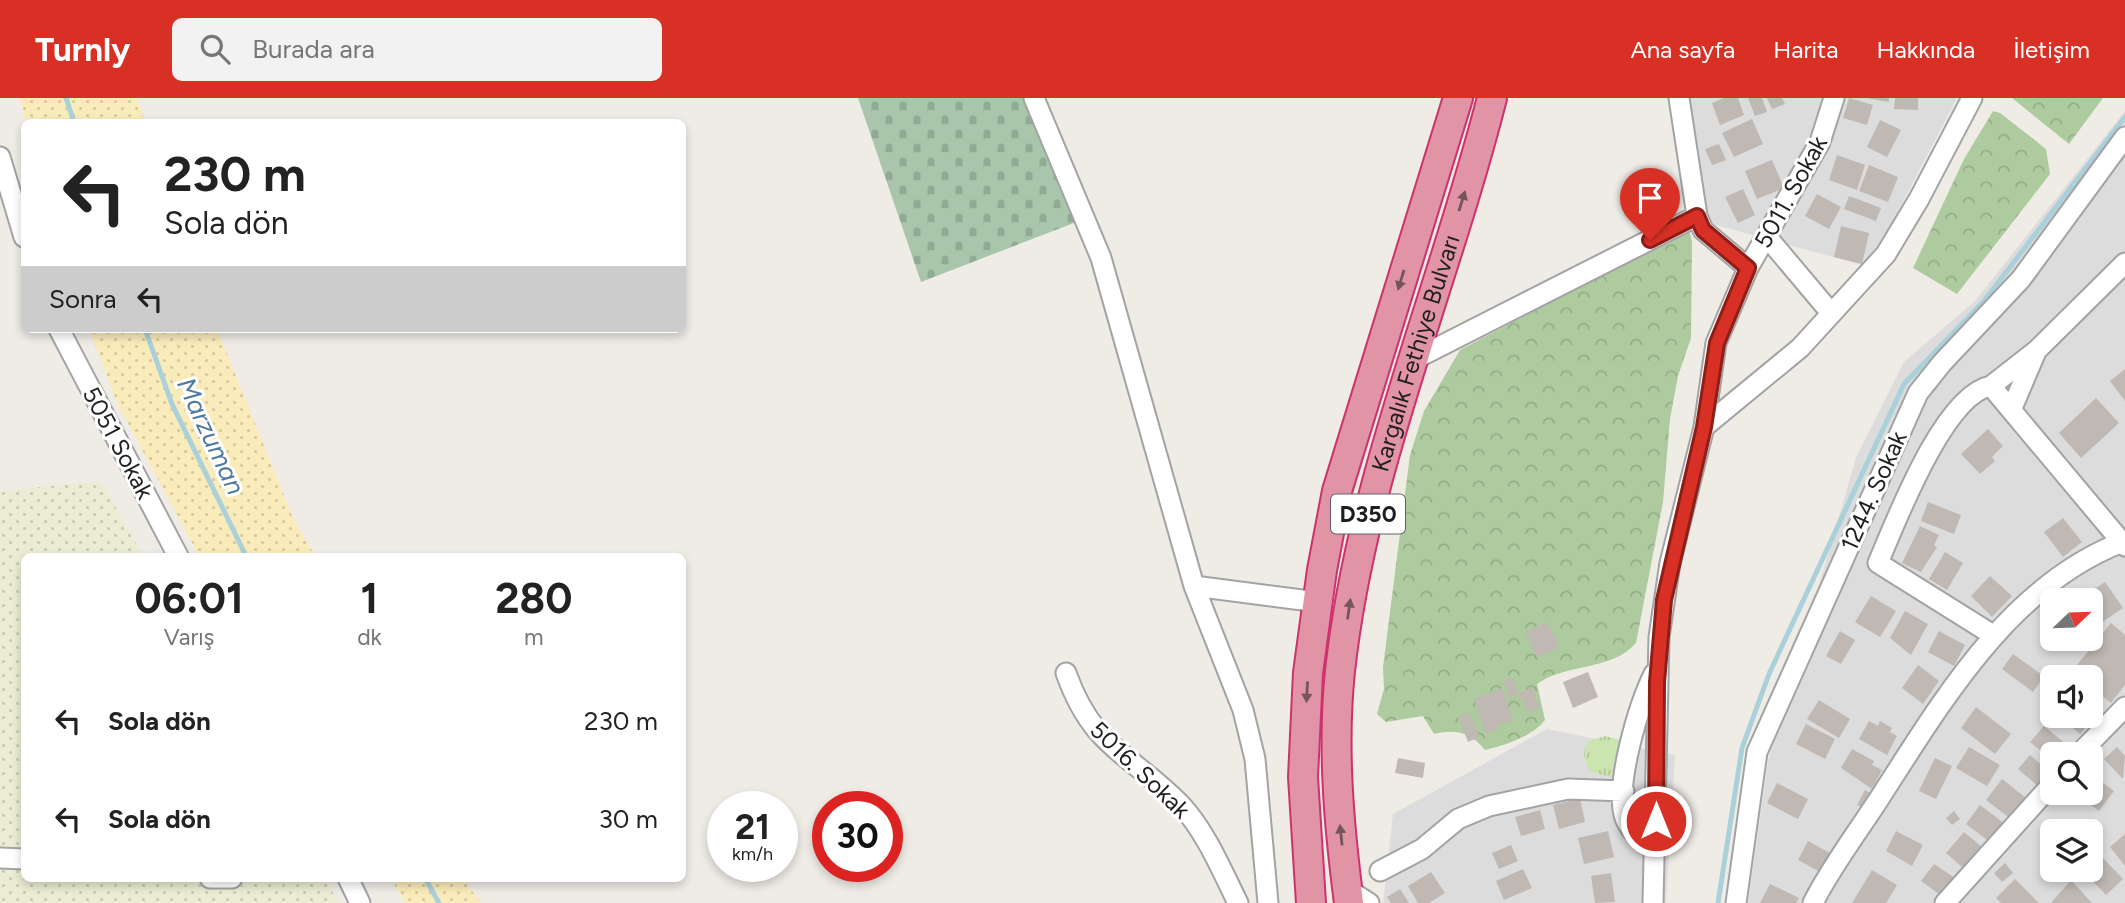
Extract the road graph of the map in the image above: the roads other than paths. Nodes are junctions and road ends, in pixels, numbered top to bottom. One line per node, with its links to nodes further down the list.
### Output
1 (1034, 98): 24 (street)
2 (1458, 98): 25 (highway, Kargalık Fethiye Bulvarı / D350, one-way to 25)
3 (1492, 98): 18 (highway, Kargalık Fethiye Bulvarı / D350, one-way to 3)
4 (1679, 98): 10 (street)
5 (1834, 98): 12 (street, 5011. Sokak)
6 (1972, 98): 15 (street)
7 (2125, 137): 45 (street, 1244. Sokak)
8 (0, 157): 9 (street)
9 (6, 209): 11 (street)
10 (1697, 216): 14 (street); 18 (street)
11 (21, 232)
12 (1767, 237): 14 (street, 5011. Sokak); 15 (street)
13 (2124, 267): 17 (street)
14 (1748, 268): 21 (street, 5011. Sokak)
15 (1831, 313): 21 (street)
16 (61, 333): 23 (street, 5051 Sokak)
17 (2037, 350): 19 (street); 20 (street)
18 (1413, 360): 38 (highway, Kargalık Fethiye Bulvarı / D350, one-way to 18)
19 (1991, 386): 20 (street); 26 (street)
20 (2012, 408): 22 (street)
21 (1704, 427): 27 (street, 5011. Sokak)
22 (2124, 543): 26 (street)
23 (176, 553)
24 (1194, 586): 25 (street); 42 (street)
25 (1318, 602): 43 (highway, Kargalık Fethiye Bulvarı / D350, one-way to 43)
26 (1993, 635): 39 (street)
27 (1657, 666): 31 (street); 33 (street, 5011. Sokak)
28 (1066, 673): 41 (street, 5016. Sokak)
29 (2125, 707): 30 (street)
30 (2091, 742)
31 (1624, 791): 33 (street); 36 (street)
32 (2040, 797): 46 (street)
33 (1656, 848): 44 (street, 5011. Sokak)
34 (0, 858): 35 (street)
35 (21, 859)
36 (1380, 871)
37 (350, 882): 40 (street)
38 (1355, 898)
39 (1817, 901)
40 (360, 903)
41 (1238, 903)
42 (1268, 903)
43 (1311, 903)
44 (1653, 903)
45 (1736, 903)
46 (1945, 903)

